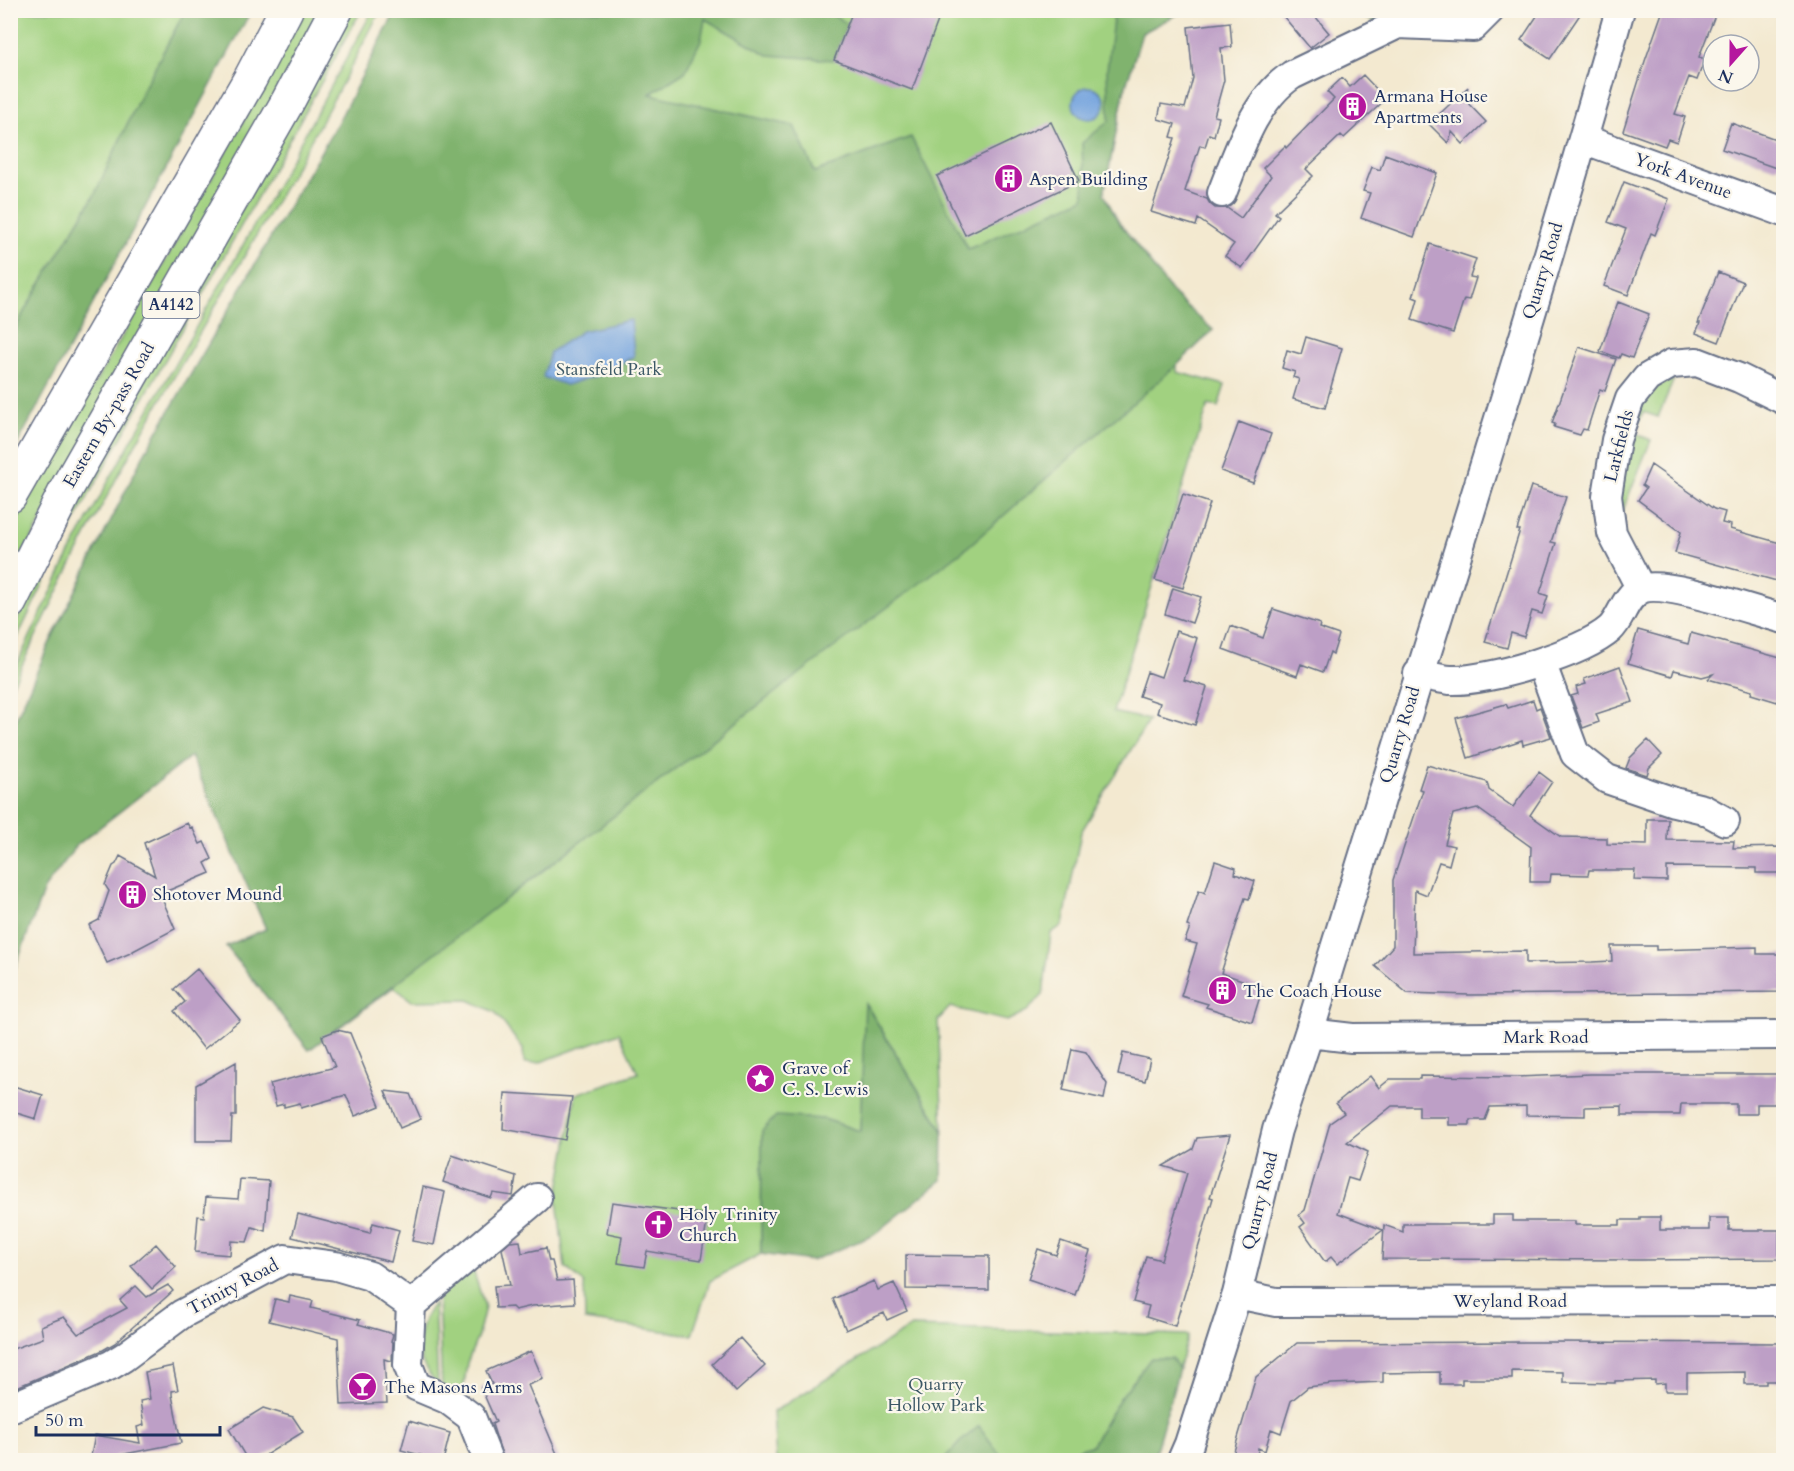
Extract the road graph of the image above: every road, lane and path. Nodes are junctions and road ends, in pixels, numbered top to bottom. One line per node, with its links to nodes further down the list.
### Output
1 (286, 10): 9 (highway, A4142)
2 (336, 10): 11 (highway, Eastern By-pass Road / A4142)
3 (1490, 10): 6 (street)
4 (1620, 10): 5 (street, Quarry Road)
5 (1583, 140): 7 (street, York Avenue); 14 (street, Quarry Road)
6 (1222, 193)
7 (1784, 212)
8 (1784, 400): 10 (street, Larkfields)
9 (10, 495)
10 (1641, 589): 12 (street); 13 (street)
11 (10, 602)
12 (1784, 620)
13 (1541, 662): 14 (street); 15 (street)
14 (1418, 674): 16 (street, Quarry Road)
15 (1725, 821)
16 (1309, 1033): 17 (street, Mark Road); 19 (street, Quarry Road)
17 (1784, 1035)
18 (537, 1198): 21 (street)
19 (1237, 1294): 20 (street, Weyland Road); 24 (street, Quarry Road)
20 (1784, 1301)
21 (411, 1305): 22 (street, Trinity Road); 23 (street)
22 (10, 1408)
23 (488, 1461)
24 (1182, 1461)

